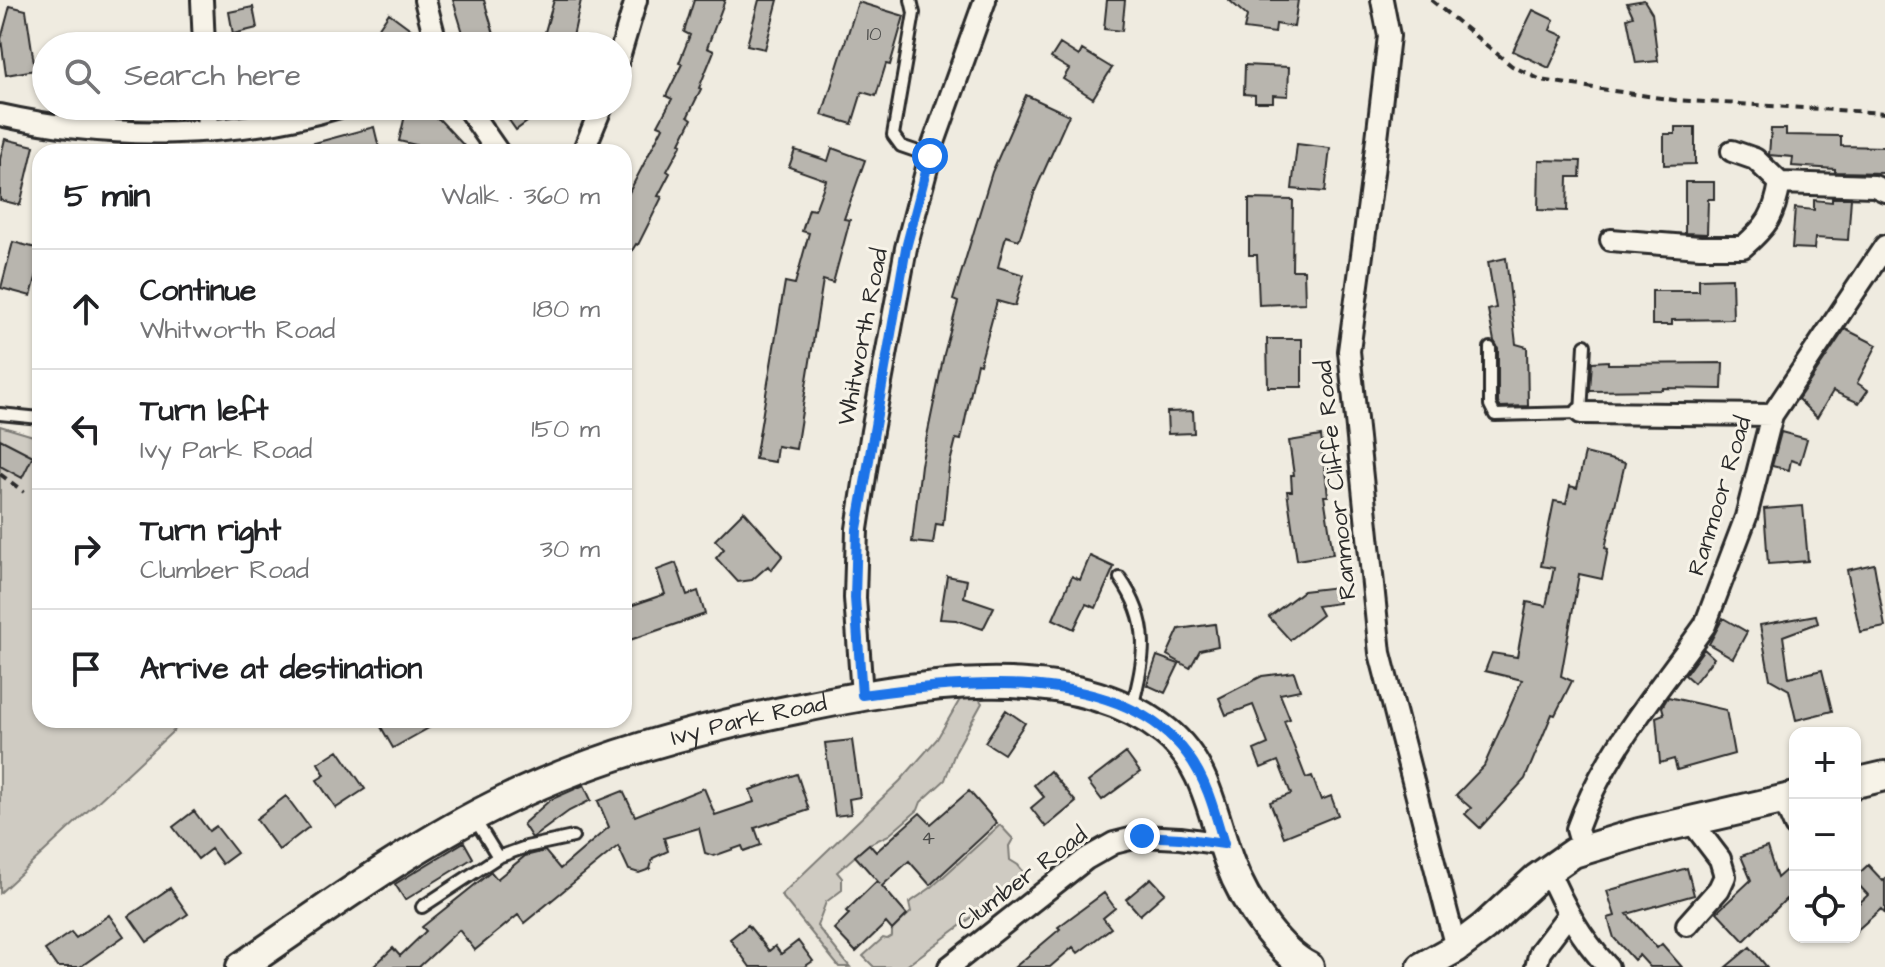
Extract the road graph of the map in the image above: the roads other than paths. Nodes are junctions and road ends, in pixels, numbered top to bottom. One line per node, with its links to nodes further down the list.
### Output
1 (202, 0): 7 (street)
2 (425, 0): 8 (street)
3 (636, 0): 9 (street)
4 (911, 0): 19 (lane)
5 (985, 0): 19 (street, Whitworth Road)
6 (1382, 0): 44 (street, Ranmoor Cliffe Road)
7 (203, 32)
8 (433, 32)
9 (627, 32)
10 (0, 115): 15 (street)
11 (208, 120): 15 (street)
12 (280, 120): 15 (street)
13 (476, 120): 16 (street)
14 (596, 120): 17 (street)
15 (208, 131)
16 (492, 144)
17 (586, 144)
18 (1732, 151): 20 (street)
19 (930, 156): 31 (street, Whitworth Road)
20 (1780, 183): 21 (street); 22 (street)
21 (1885, 191)
22 (1611, 240)
23 (1885, 246): 28 (street, Ranmoor Road)
24 (1585, 345): 26 (lane)
25 (1490, 348): 26 (lane)
26 (1581, 413): 28 (street)
27 (0, 414): 29 (lane)
28 (1772, 415): 38 (street, Ranmoor Road)
29 (32, 417)
30 (1120, 578): 32 (lane)
31 (862, 695): 32 (street, Ivy Park Road); 34 (street, Ivy Park Road)
32 (1132, 710): 37 (street, Ivy Park Road)
33 (1789, 798): 35 (street)
34 (474, 818): 39 (lane); 45 (street, Ivy Park Road)
35 (1691, 821): 38 (street); 43 (street)
36 (573, 837): 39 (lane)
37 (1224, 844): 46 (street, Clumber Road); 47 (street, Ivy Park Road)
38 (1583, 850): 40 (street)
39 (498, 857): 41 (lane)
40 (1548, 870): 42 (street); 44 (street)
41 (422, 907)
42 (1568, 915): 49 (street); 50 (street)
43 (1687, 925)
44 (1456, 948): 48 (street)
45 (241, 967)
46 (949, 967)
47 (1309, 967)
48 (1422, 967)
49 (1536, 967)
50 (1608, 967)

